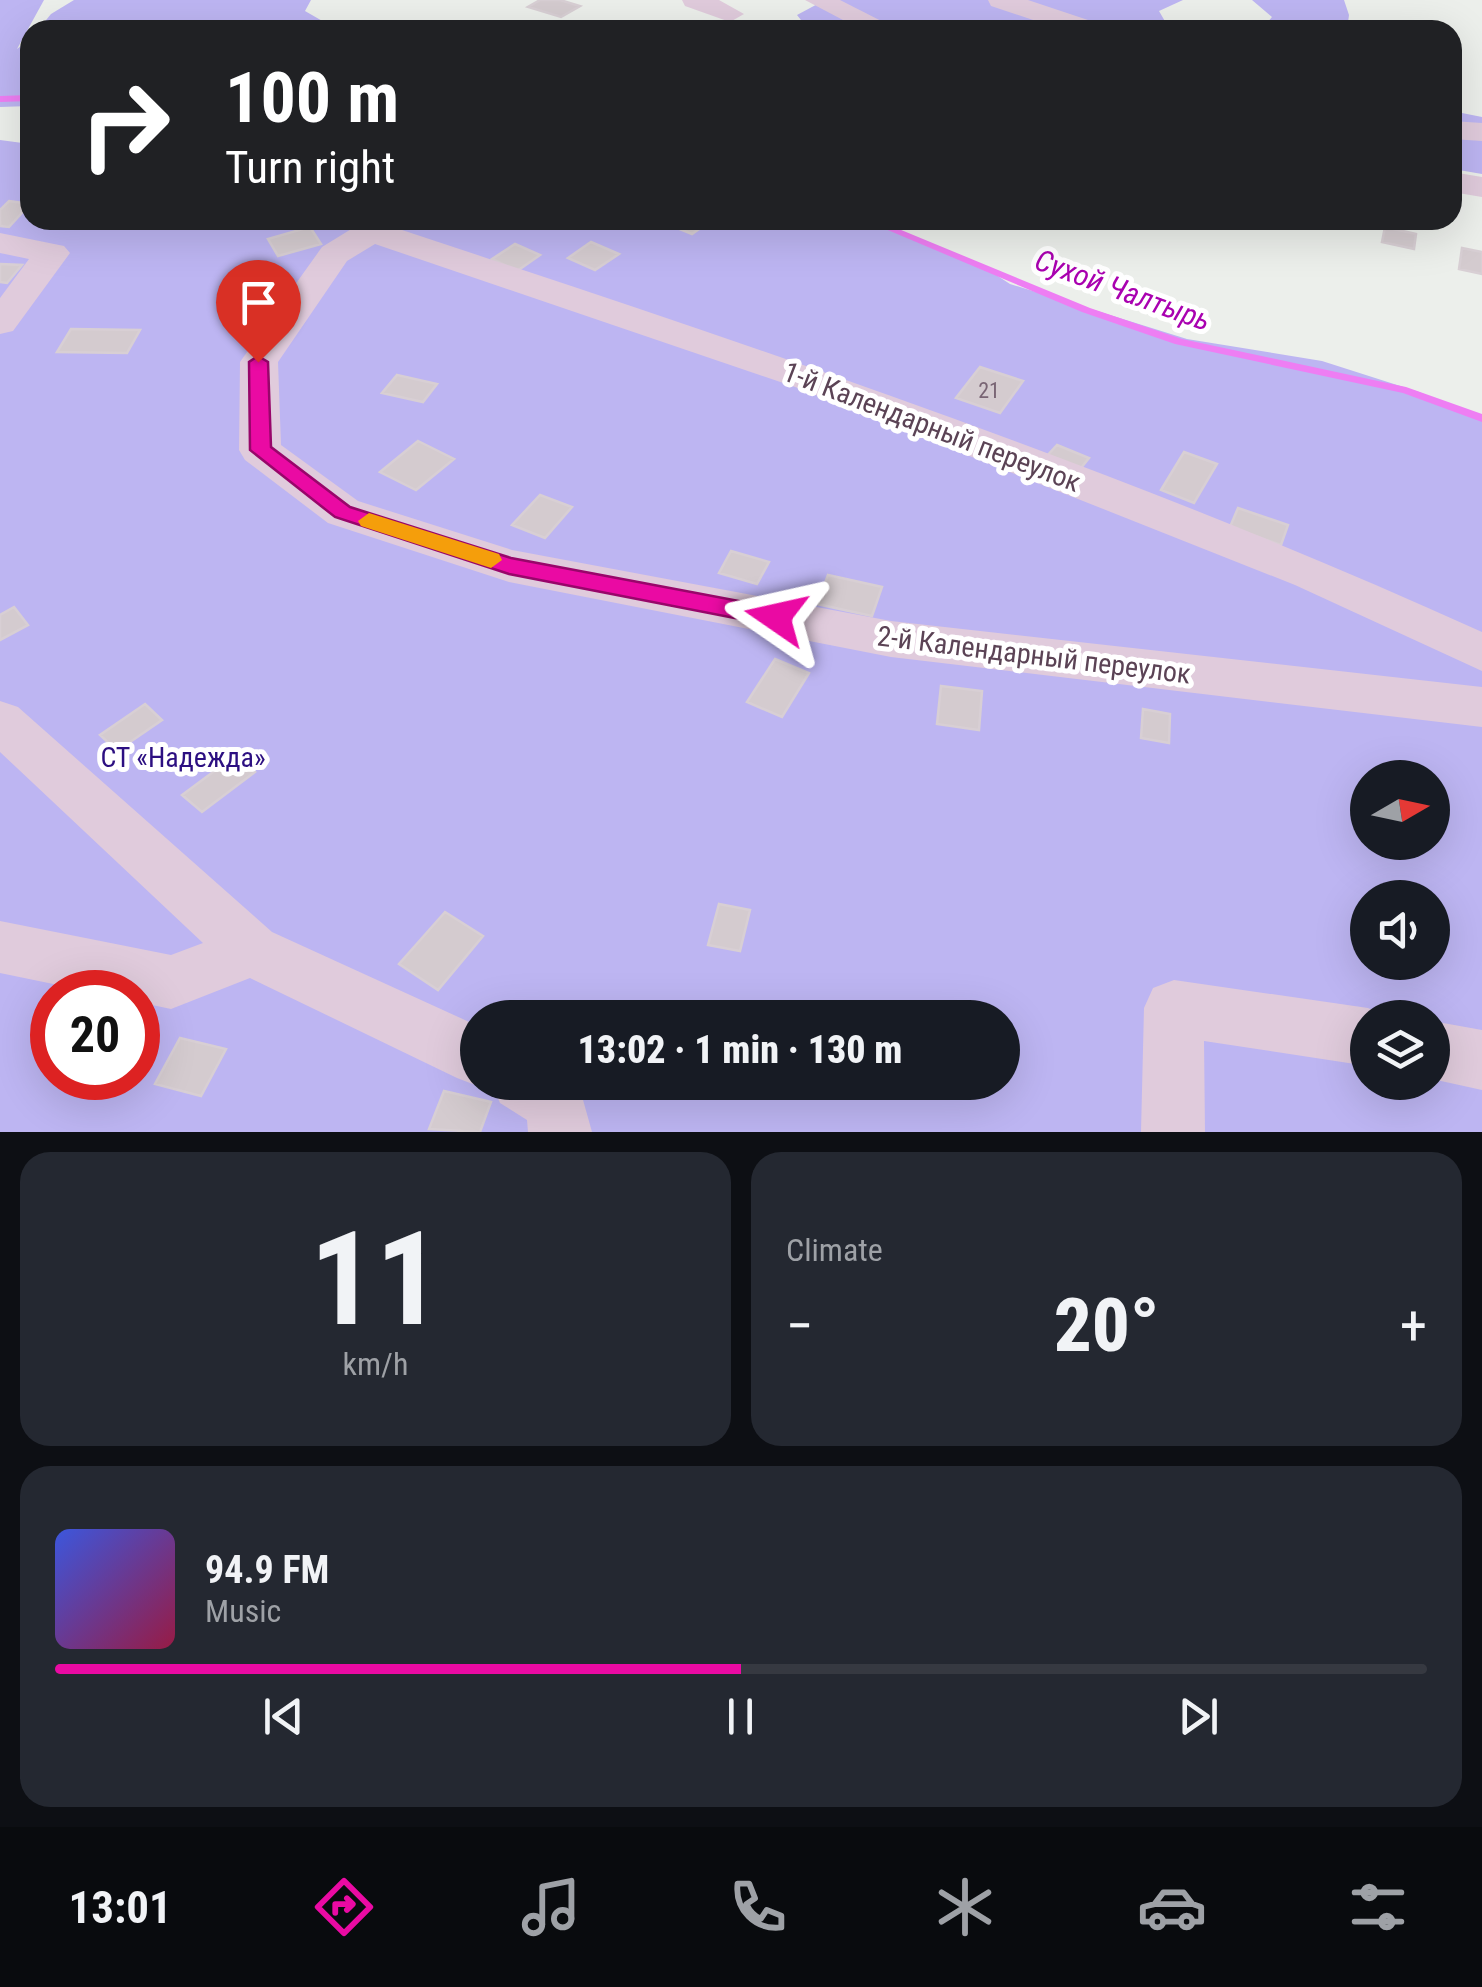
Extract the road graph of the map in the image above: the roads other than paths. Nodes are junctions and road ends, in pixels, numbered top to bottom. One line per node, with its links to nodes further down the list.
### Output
1 (695, 0): 4 (street)
2 (818, 0): 5 (street)
3 (1001, 0): 6 (street)
4 (730, 14)
5 (863, 20)
6 (1060, 20)
7 (374, 230): 12 (street, 2-й Календарный переулок)
8 (392, 230): 11 (street, 1-й Календарный переулок)
9 (0, 243): 10 (street)
10 (0, 323)
11 (1482, 653)
12 (1482, 707)
13 (0, 721): 15 (street)
14 (0, 947): 15 (street)
15 (252, 951): 17 (street)
16 (1350, 1034): 22 (street)
17 (460, 1049)
18 (1450, 1054): 19 (street)
19 (1482, 1060)
20 (552, 1100): 21 (street)
21 (560, 1132)
22 (1173, 1132)

